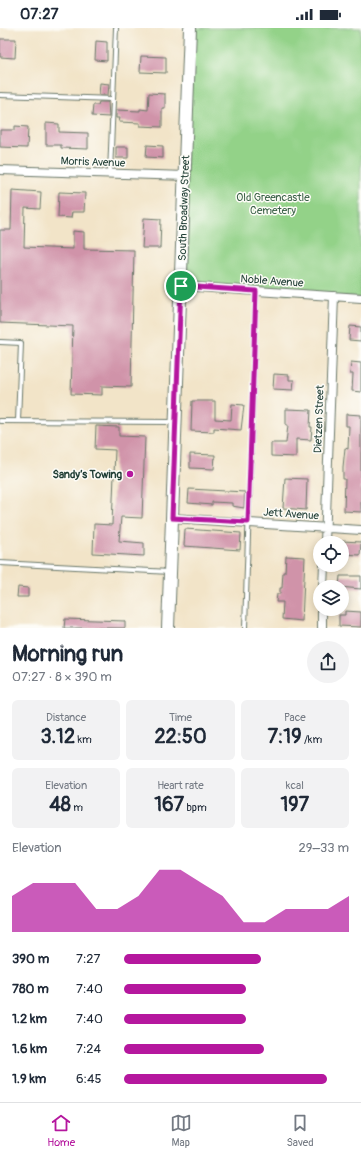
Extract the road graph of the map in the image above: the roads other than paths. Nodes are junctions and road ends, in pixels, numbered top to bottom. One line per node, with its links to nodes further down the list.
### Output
1 (116, 28): 4 (lane)
2 (190, 28): 7 (street, South Broadway Street)
3 (0, 95): 4 (lane)
4 (113, 99): 6 (lane)
5 (0, 170): 6 (street, Morris Avenue)
6 (110, 174): 7 (street, Morris Avenue)
7 (186, 176): 8 (street, South Broadway Street)
8 (181, 286): 9 (street, Noble Avenue); 15 (street, South Broadway Street)
9 (256, 291): 10 (street, Noble Avenue); 17 (lane)
10 (334, 296): 11 (street, Noble Avenue); 18 (street, Dietzen Street)
11 (361, 298)
12 (0, 342): 14 (lane)
13 (0, 420): 14 (lane)
14 (18, 421): 15 (lane)
15 (176, 422): 16 (street, South Broadway Street)
16 (172, 518): 17 (street, Jett Avenue); 22 (street, South Broadway Street)
17 (248, 522): 18 (street, Jett Avenue); 25 (lane)
18 (326, 527): 19 (street, Jett Avenue); 20 (street, Dietzen Street)
19 (361, 530)
20 (326, 536)
21 (0, 563): 22 (lane)
22 (170, 572): 24 (street, South Broadway Street)
23 (322, 616): 26 (street)
24 (168, 628)
25 (245, 628)
26 (322, 628)

